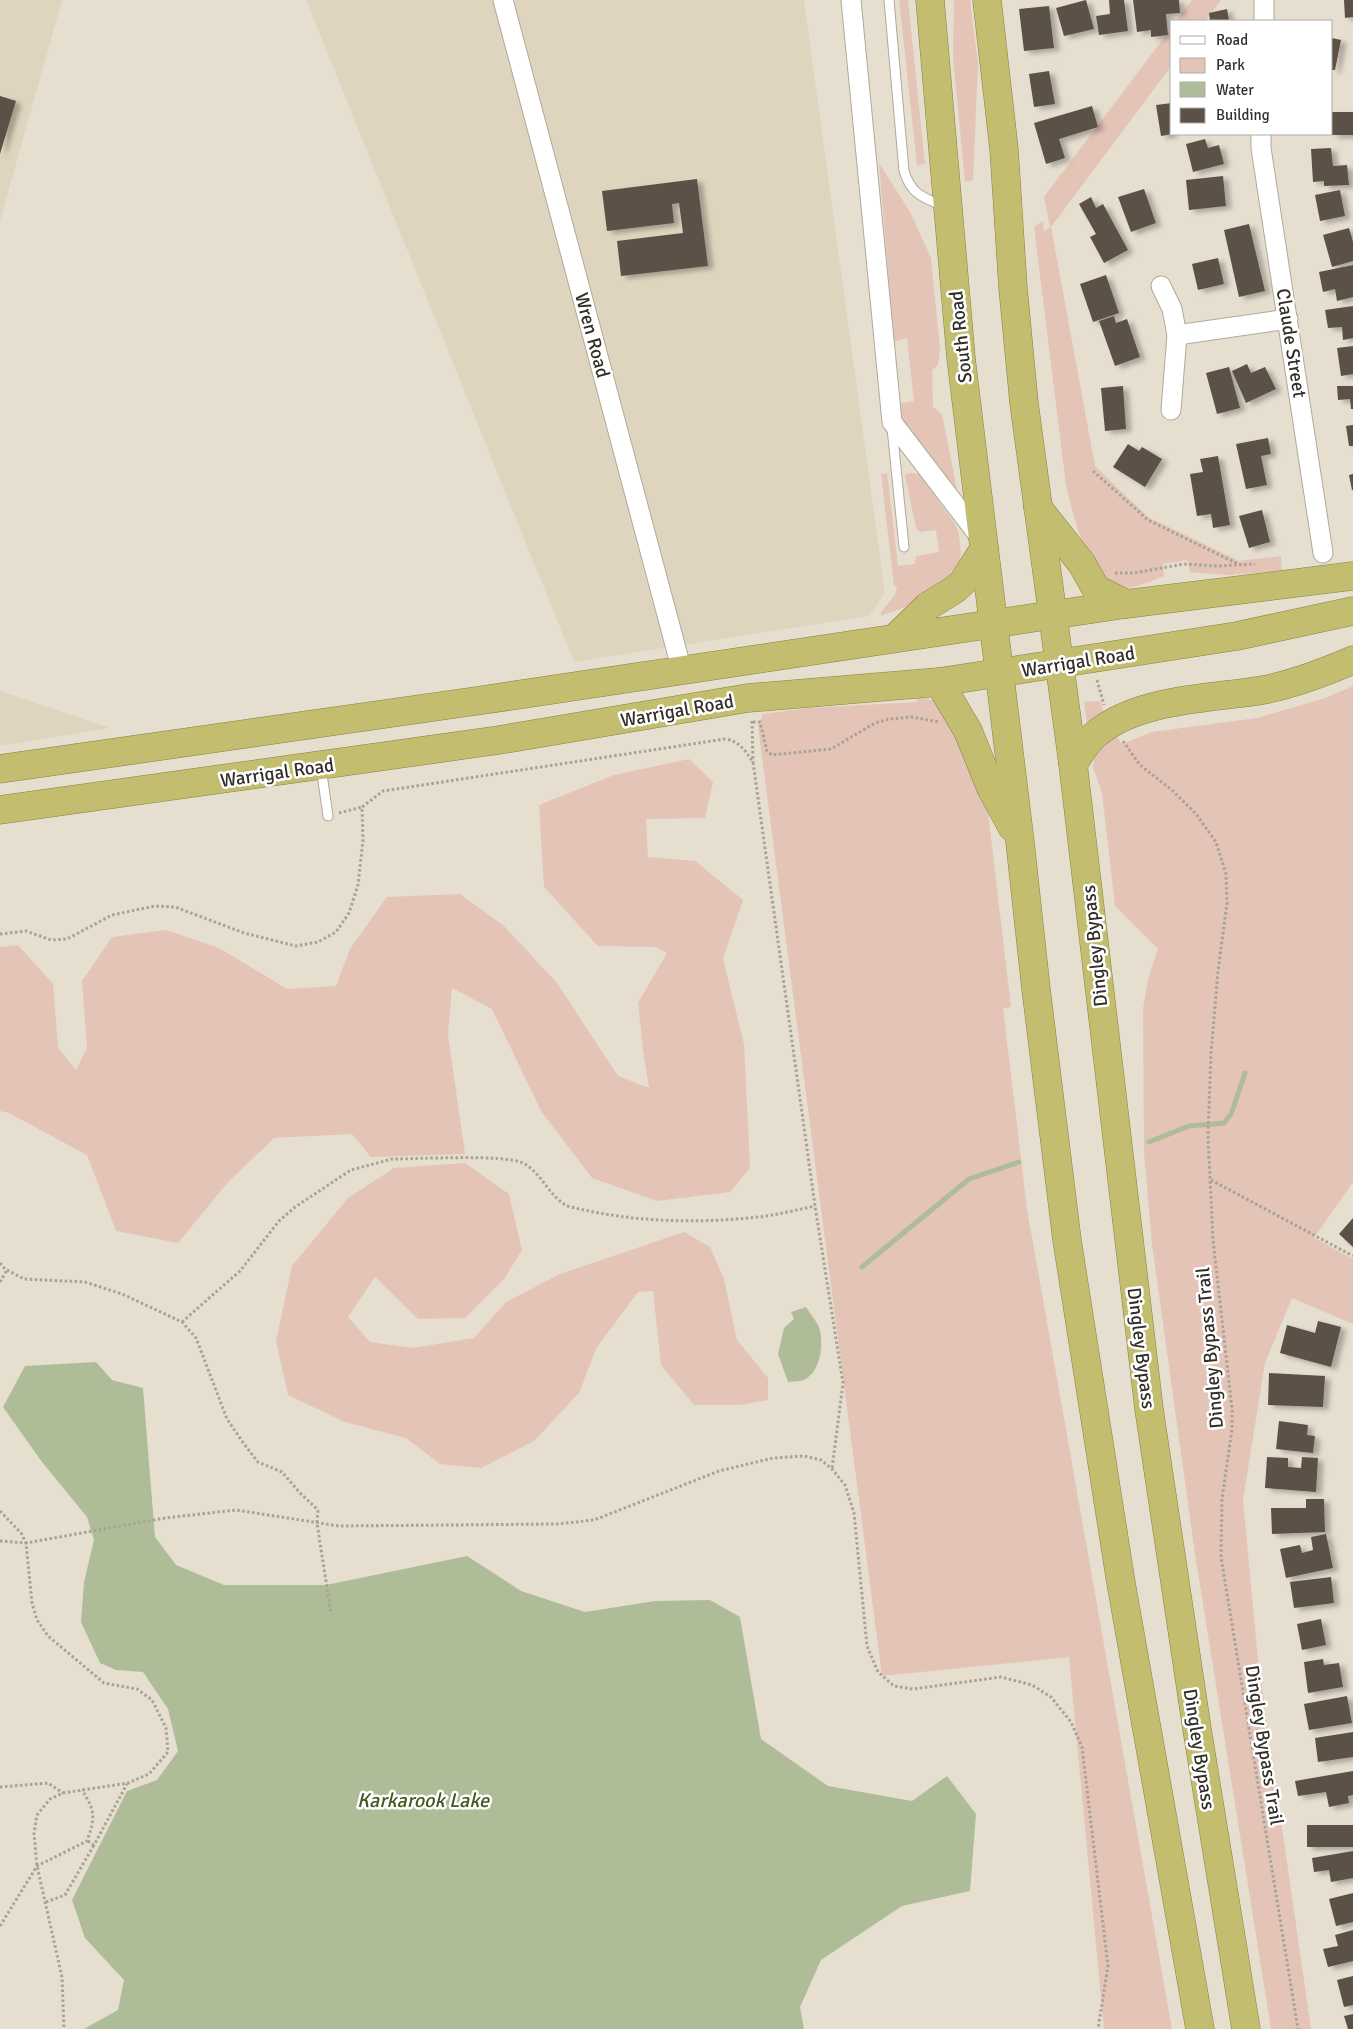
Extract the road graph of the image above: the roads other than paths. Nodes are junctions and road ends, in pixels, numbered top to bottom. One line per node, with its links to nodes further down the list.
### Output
1 (503, 0): 27 (street, Wren Road)
2 (851, 0): 14 (street)
3 (889, 0): 9 (lane)
4 (930, 0): 9 (highway, South Road)
5 (988, 0): 15 (highway)
6 (1264, 0): 7 (street)
7 (1264, 20)
8 (1261, 135): 11 (street, Claude Street)
9 (947, 208): 16 (highway, South Road)
10 (1160, 286): 12 (street)
11 (1288, 319): 12 (street); 18 (street, Claude Street)
12 (1177, 335): 13 (street)
13 (1172, 410)
14 (892, 422): 16 (street); 17 (lane)
15 (1038, 508): 20 (highway); 22 (highway)
16 (984, 546): 23 (highway, South Road); 24 (highway)
17 (904, 547)
18 (1323, 553)
19 (1353, 576): 20 (highway, Warrigal Road)
20 (1126, 604): 22 (highway, Warrigal Road)
21 (1353, 611): 26 (highway, Warrigal Road)
22 (1052, 614): 23 (highway, Warrigal Road); 26 (highway)
23 (994, 623): 24 (highway, Warrigal Road); 28 (highway, South Road)
24 (896, 638): 27 (highway, Warrigal Road)
25 (1353, 660): 30 (highway)
26 (1059, 664): 28 (highway, Warrigal Road); 30 (highway, Dingley Bypass)
27 (682, 671): 32 (highway, Warrigal Road)
28 (1000, 673): 29 (highway, Warrigal Road); 35 (highway)
29 (939, 682): 31 (highway, Warrigal Road); 35 (highway)
30 (1073, 764): 37 (highway, Dingley Bypass)
31 (321, 766): 33 (highway, Warrigal Road); 34 (lane)
32 (0, 769)
33 (0, 810)
34 (328, 816)
35 (1020, 842): 36 (highway)
36 (1200, 2029)
37 (1246, 2029)

